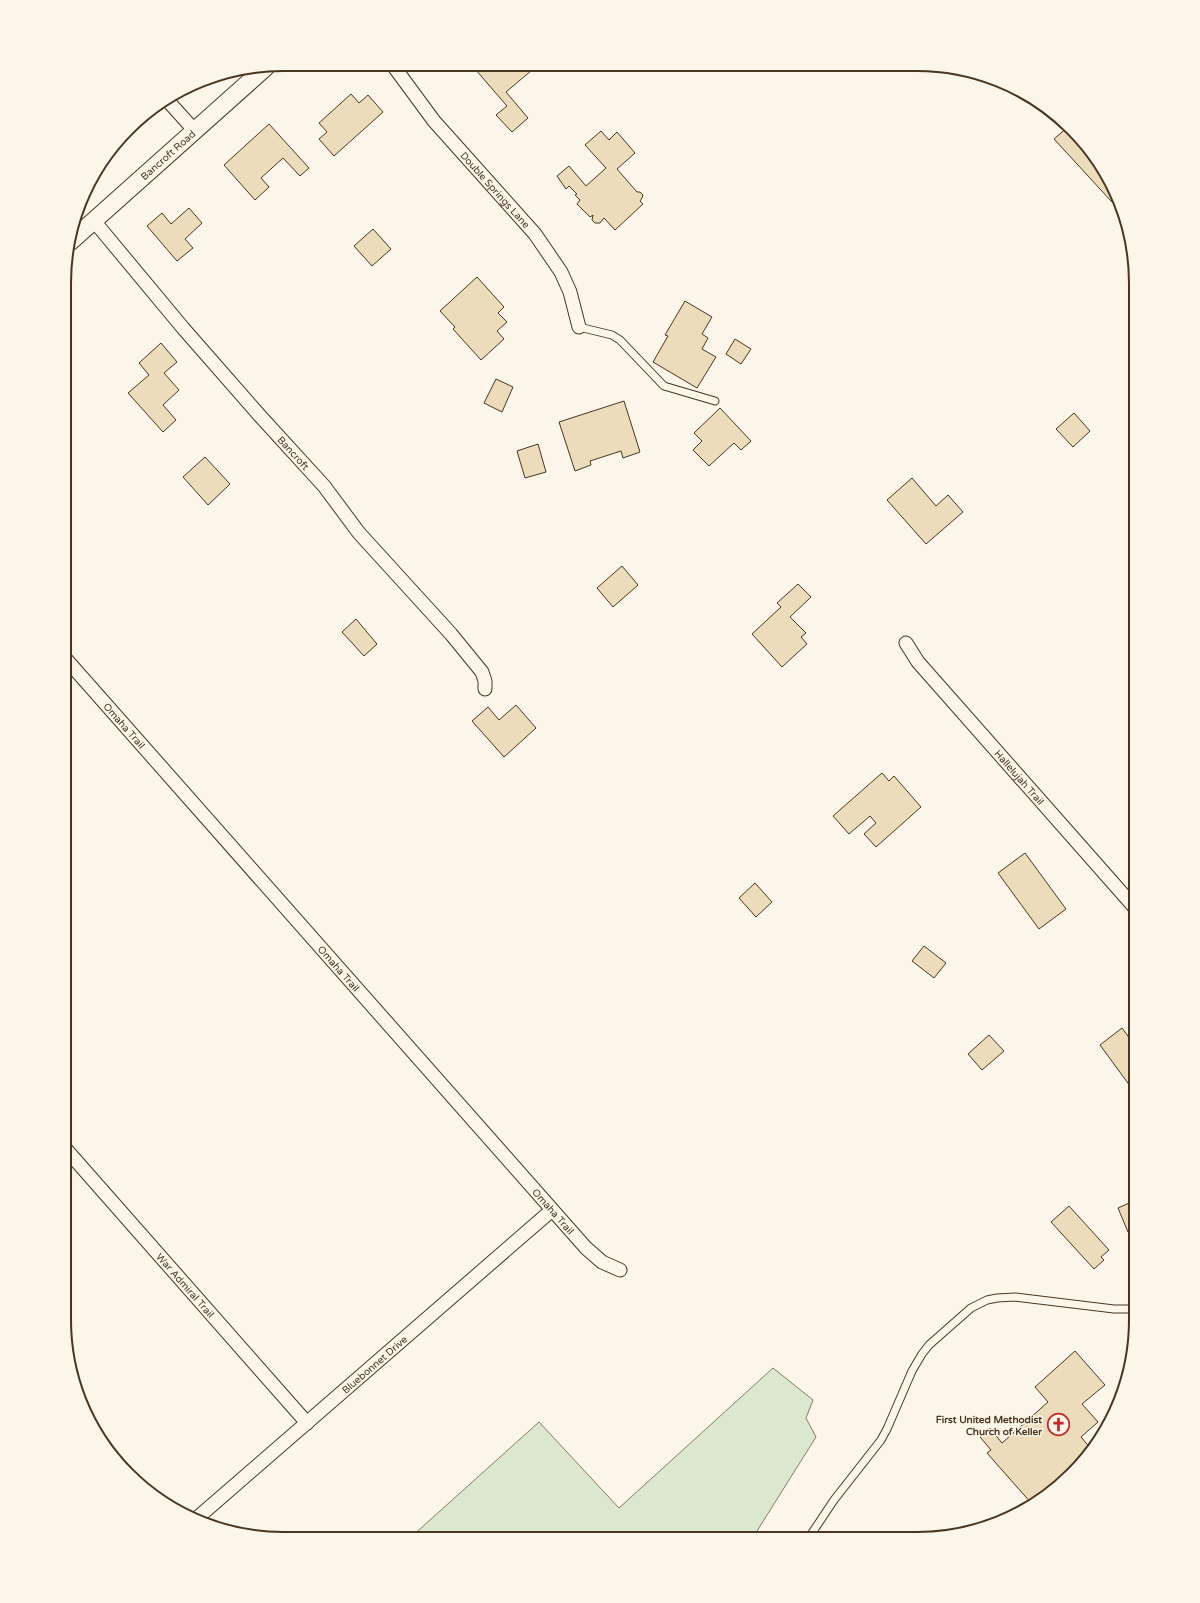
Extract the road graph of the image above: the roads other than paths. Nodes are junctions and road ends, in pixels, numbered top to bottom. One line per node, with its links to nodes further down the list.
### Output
1 (397, 71): 7 (street, Double Springs Lane)
2 (260, 72): 4 (street, Bancroft Road)
3 (170, 104): 4 (street)
4 (195, 131): 5 (street, Bancroft Road)
5 (94, 221): 6 (street, Bancroft Road); 11 (street, Bancroft)
6 (76, 237)
7 (579, 327): 8 (lane)
8 (715, 401)
9 (906, 643): 12 (street, Hallelujah Trail)
10 (71, 665): 14 (street, Omaha Trail)
11 (485, 689)
12 (1129, 901)
13 (71, 1155): 17 (street, War Admiral Trail)
14 (552, 1210): 15 (street, Omaha Trail); 17 (street, Bluebonnet Drive)
15 (620, 1270)
16 (1129, 1309): 19 (lane)
17 (307, 1423): 18 (street, Bluebonnet Drive)
18 (200, 1515)
19 (813, 1532)

